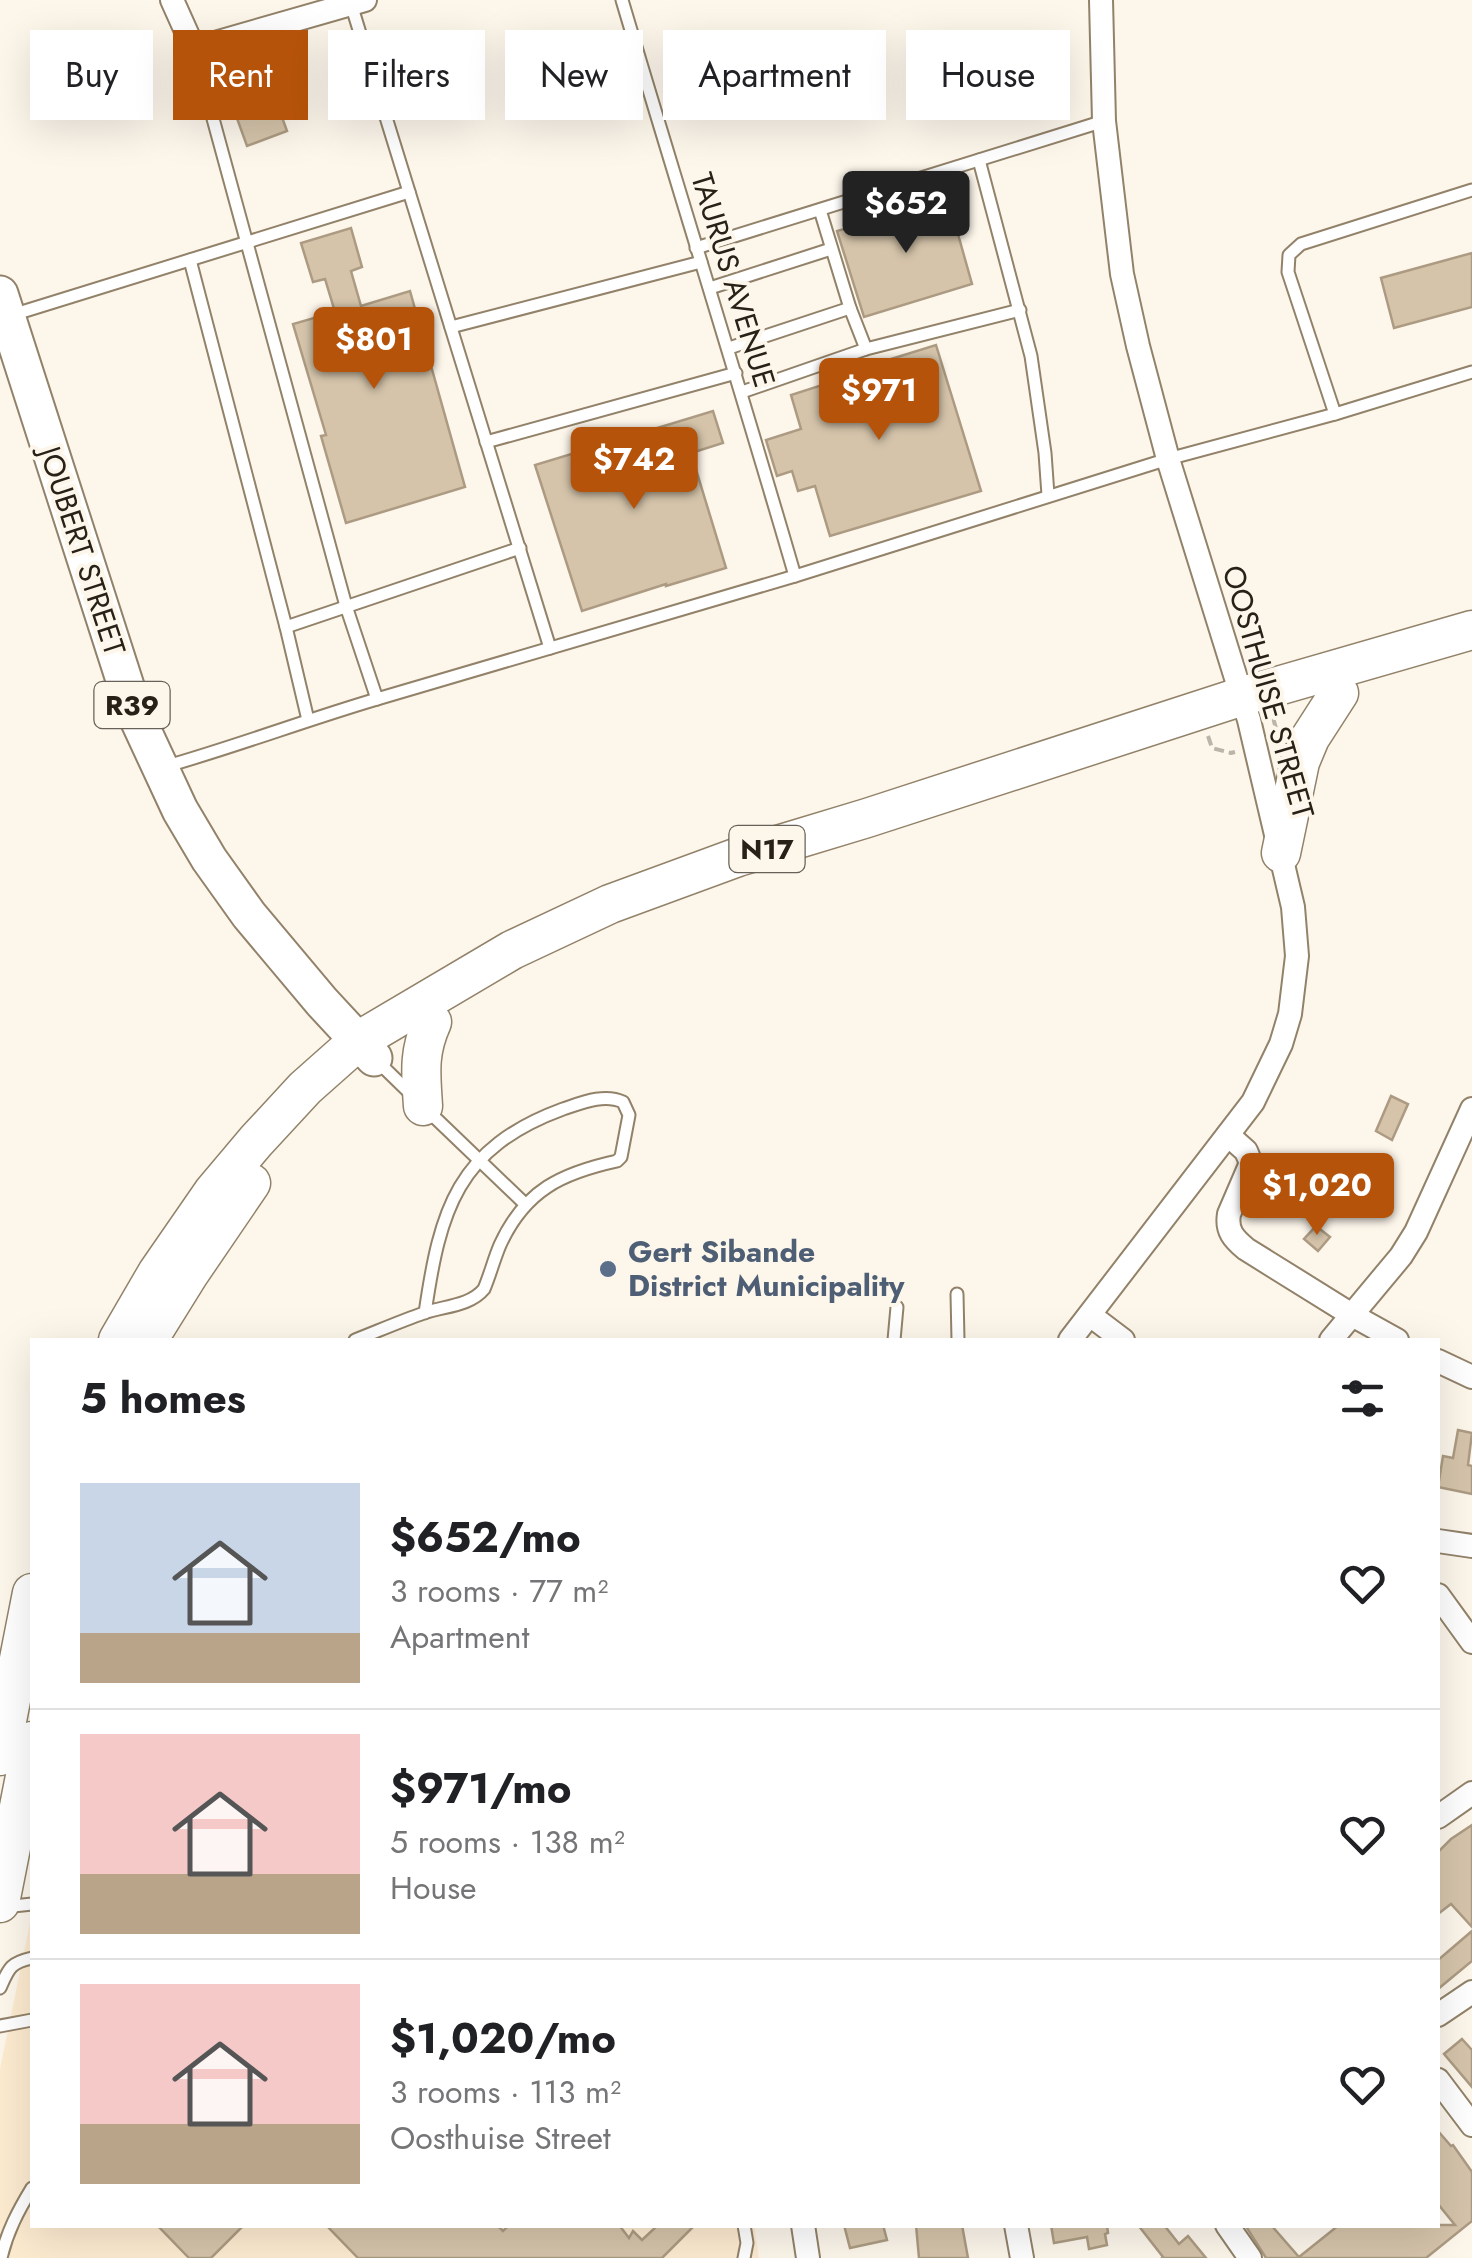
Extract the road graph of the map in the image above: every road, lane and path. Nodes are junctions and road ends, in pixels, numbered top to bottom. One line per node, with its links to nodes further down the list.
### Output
1 (172, 0): 5 (street)
2 (622, 0): 14 (lane, TAURUS AVENUE)
3 (1101, 0): 8 (street, OOSTHUISE STREET)
4 (358, 2): 6 (street); 11 (lane)
5 (185, 30)
6 (262, 30)
7 (213, 120): 13 (lane)
8 (1104, 121): 9 (lane); 30 (street, OOSTHUISE STREET)
9 (979, 160): 12 (lane); 21 (lane)
10 (1472, 190): 28 (lane)
11 (409, 192): 13 (lane); 22 (lane)
12 (820, 210): 14 (lane); 15 (lane)
13 (247, 242): 16 (lane); 34 (lane)
14 (696, 248): 17 (lane, TAURUS AVENUE)
15 (831, 249): 18 (lane); 20 (lane)
16 (190, 260): 19 (lane); 35 (lane)
17 (701, 262): 18 (lane, TAURUS AVENUE); 22 (lane)
18 (710, 288): 23 (lane, TAURUS AVENUE)
19 (4, 305): 43 (main road, JOUBERT STREET / R39)
20 (850, 308): 23 (lane); 24 (lane)
21 (1020, 310): 24 (lane); 31 (lane)
22 (451, 326): 29 (lane)
23 (729, 348): 26 (lane, TAURUS AVENUE)
24 (866, 349): 27 (lane)
25 (1472, 372): 28 (lane)
26 (736, 373): 27 (lane, TAURUS AVENUE); 29 (lane)
27 (742, 392): 33 (lane, TAURUS AVENUE)
28 (1335, 414): 30 (lane)
29 (486, 442): 32 (lane)
30 (1168, 459): 31 (lane); 41 (street, OOSTHUISE STREET)
31 (1048, 495): 33 (lane)
32 (520, 548): 34 (lane); 37 (lane)
33 (795, 576): 37 (lane)
34 (346, 606): 35 (lane); 40 (lane)
35 (286, 627): 42 (lane)
36 (1472, 630): 41 (highway, N17)
37 (550, 648): 40 (lane)
38 (1472, 649): 39 (highway, N17)
39 (1339, 693): 41 (highway, N17); 44 (highway)
40 (377, 698): 42 (lane)
41 (1246, 708): 44 (street, OOSTHUISE STREET); 45 (highway, N17); 46 (highway, N17)
42 (308, 720): 43 (lane)
43 (160, 768): 46 (main road, JOUBERT STREET / R39)
44 (1281, 854): 49 (street, OOSTHUISE STREET)
45 (432, 1022): 46 (highway, N17); 47 (highway)
46 (366, 1050): 47 (lane); 57 (highway, N17); 58 (highway, N17)
47 (423, 1106): 50 (lane)
48 (1472, 1109): 56 (street)
49 (1228, 1135): 55 (street, OOSTHUISE STREET); 56 (street)
50 (480, 1160): 51 (lane); 51 (lane); 54 (lane)
51 (525, 1204): 54 (lane)
52 (957, 1294): 61 (lane)
53 (896, 1307): 60 (lane)
54 (425, 1313): 59 (lane)
55 (1090, 1314): 62 (street, OOSTHUISE STREET); 63 (street)
56 (1352, 1315): 64 (street); 65 (street)
57 (119, 1338)
58 (149, 1338)
59 (361, 1338)
60 (894, 1338)
61 (958, 1338)
62 (1072, 1338)
63 (1120, 1338)
64 (1334, 1338)
65 (1393, 1338)
66 (1440, 1362): 67 (street)
67 (1472, 1377)
68 (1440, 1542): 69 (street)
69 (1472, 1546)
70 (1440, 1598): 72 (street)
71 (30, 1604): 74 (highway)
72 (1472, 1642)
73 (30, 1752): 77 (highway)
74 (0, 1756)
75 (1472, 1792): 76 (street)
76 (1440, 1816)
77 (17, 1823): 78 (highway); 80 (highway)
78 (30, 1868)
79 (30, 1904): 80 (lane)
80 (0, 1905)
81 (30, 1958): 82 (lane)
82 (0, 1988)
83 (1472, 1992): 84 (street)
84 (1440, 2015)
85 (30, 2020): 86 (lane)
86 (0, 2026)
87 (1440, 2083): 88 (street)
88 (1472, 2125)
89 (30, 2191): 94 (lane)
90 (744, 2228): 95 (lane)
91 (803, 2228): 96 (street)
92 (1017, 2228): 97 (street)
93 (1229, 2228): 98 (street)
94 (0, 2258)
95 (744, 2258)
96 (808, 2258)
97 (1022, 2258)
98 (1250, 2258)

